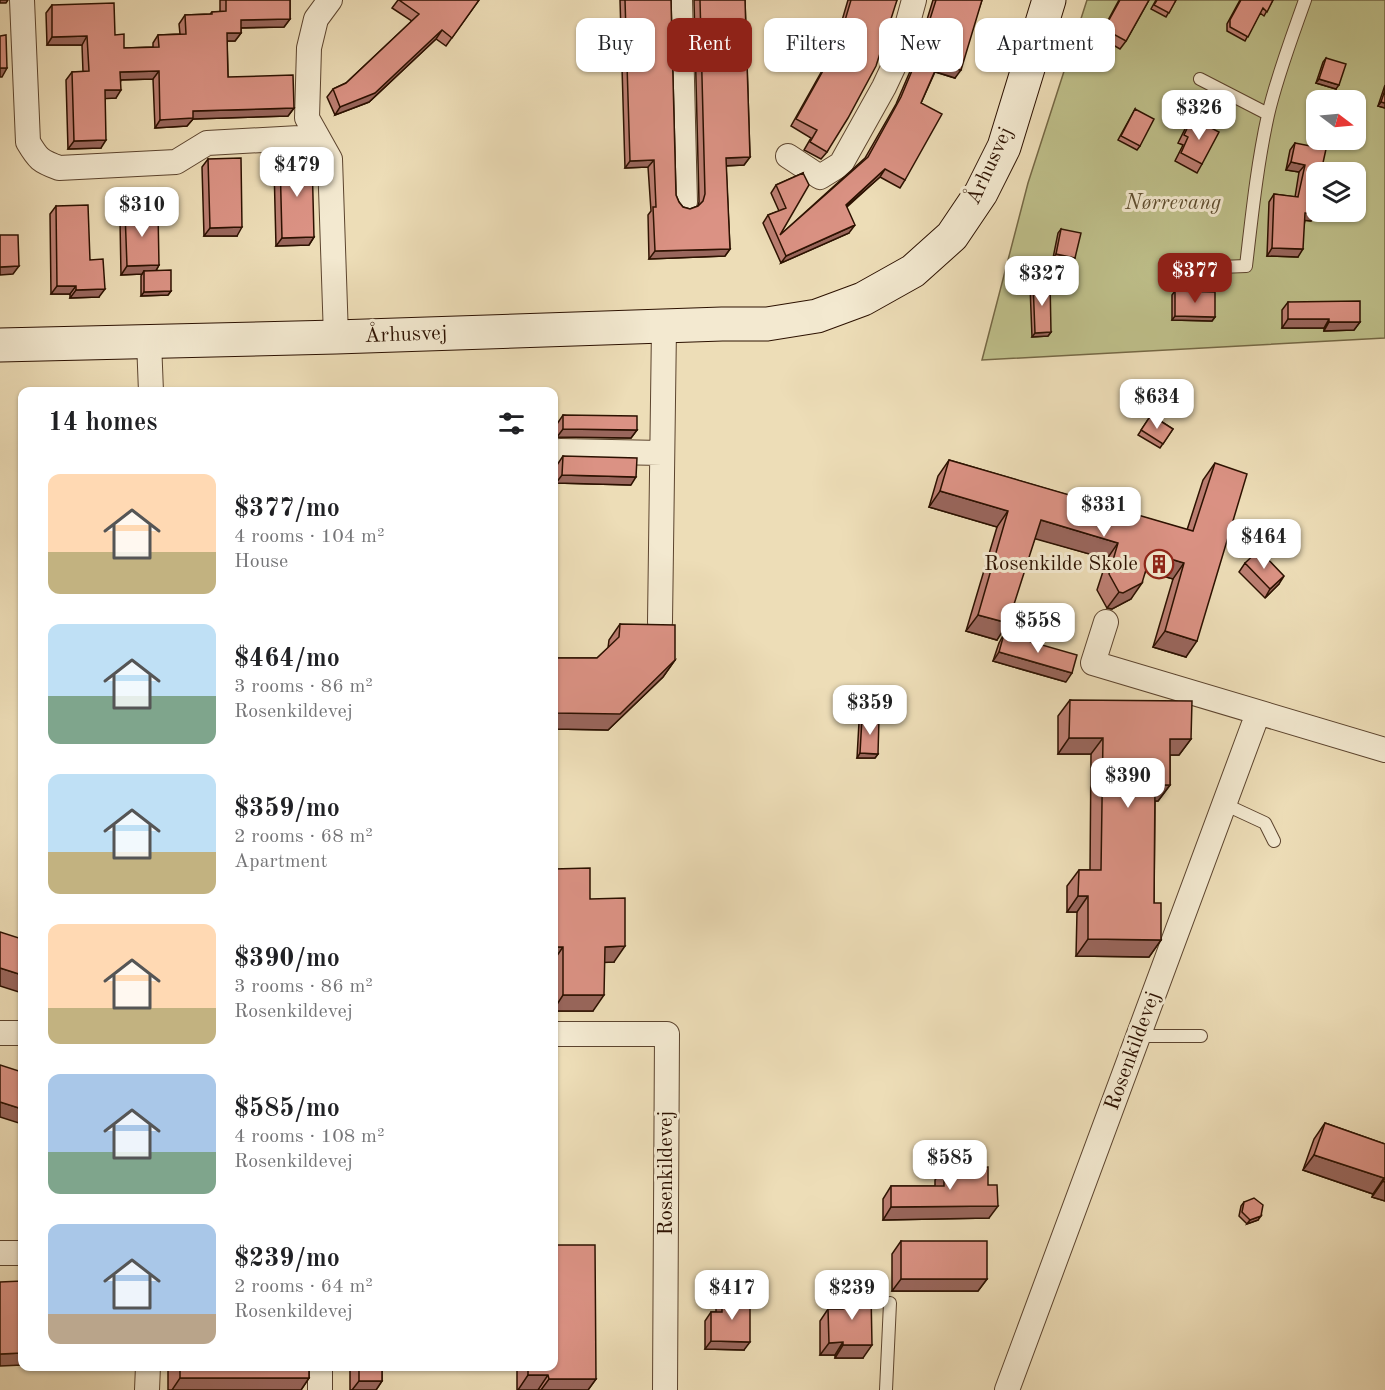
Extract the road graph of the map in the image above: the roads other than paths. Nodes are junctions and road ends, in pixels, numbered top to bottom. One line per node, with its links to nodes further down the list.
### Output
1 (22, 0): 9 (street)
2 (330, 0): 9 (street)
3 (680, 0): 11 (street)
4 (914, 0): 10 (street)
5 (1049, 0): 13 (street, Århusvej)
6 (1305, 0): 8 (lane)
7 (1200, 79): 8 (lane)
8 (1268, 114): 12 (lane)
9 (317, 137): 14 (street)
10 (788, 156)
11 (685, 202)
12 (1169, 269)
13 (664, 327): 14 (street, Århusvej); 19 (street)
14 (336, 337): 15 (street, Århusvej)
15 (149, 341): 16 (street, Århusvej); 17 (street)
16 (0, 345)
17 (151, 387)
18 (560, 451): 19 (street)
19 (662, 453): 20 (street)
20 (660, 622)
21 (1106, 622): 22 (street)
22 (1258, 713): 23 (street); 24 (street, Rosenkildevej)
23 (1385, 750)
24 (1224, 804): 25 (lane); 29 (street, Rosenkildevej)
25 (1274, 841)
26 (0, 1033): 27 (street)
27 (18, 1033)
28 (558, 1034): 38 (street, Rosenkildevej)
29 (1138, 1036): 30 (lane); 40 (street, Rosenkildevej)
30 (1201, 1036)
31 (0, 1253): 32 (street)
32 (18, 1253)
33 (890, 1303): 39 (lane)
34 (148, 1371): 36 (street)
35 (320, 1371): 37 (street)
36 (147, 1390)
37 (320, 1390)
38 (665, 1390)
39 (886, 1390)
40 (1007, 1390)

